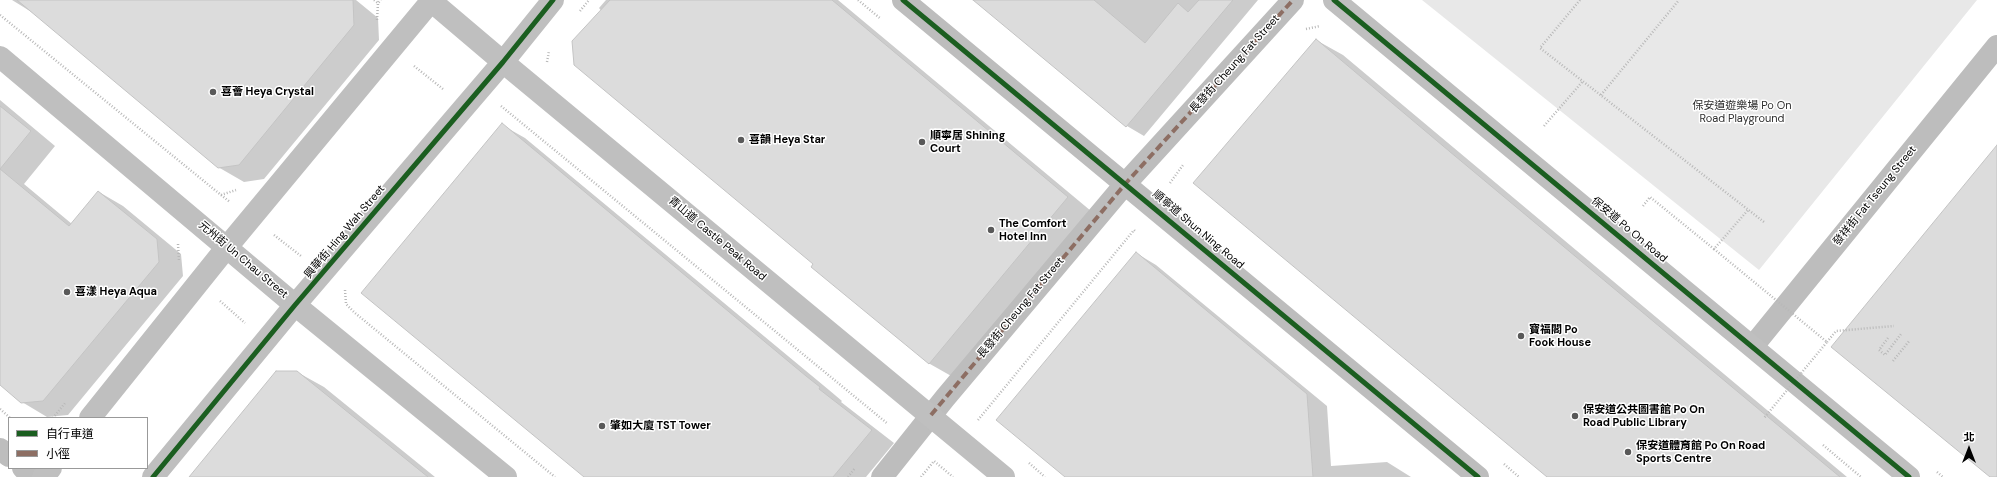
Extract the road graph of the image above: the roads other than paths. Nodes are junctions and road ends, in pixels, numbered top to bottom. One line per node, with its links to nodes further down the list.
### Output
1 (431, 0): 8 (street, 青山道 Castle Peak Road); 10 (street)
2 (553, 0): 8 (street, 興華街 Hing Wah Street)
3 (903, 0): 9 (street, 順寧道 Shun Ning Road)
4 (1293, 0): 9 (street, 長發街 Cheung Fat Street)
5 (1334, 0): 12 (street, 保安道 Po On Road)
6 (1997, 46): 12 (street, 發祥街 Fat Tseung Street)
7 (0, 57): 10 (street, 元州街 Un Chau Street)
8 (503, 62): 11 (street, 興華街 Hing Wah Street); 13 (street, 青山道 Castle Peak Road)
9 (1126, 183): 13 (street, 長發街 Cheung Fat Street); 25 (street, 順寧道 Shun Ning Road)
10 (227, 247): 11 (street, 元州街 Un Chau Street); 14 (street)
11 (295, 305): 21 (street, 興華街 Hing Wah Street); 22 (street, 元州街 Un Chau Street)
12 (1753, 346): 26 (street, 保安道 Po On Road)
13 (931, 415): 23 (street, 長發街 Cheung Fat Street); 24 (street, 青山道 Castle Peak Road)
14 (91, 417)
15 (0, 449): 16 (street)
16 (8, 455)
17 (24, 469): 19 (street)
18 (50, 469): 20 (street)
19 (34, 477)
20 (43, 477)
21 (153, 477)
22 (506, 477)
23 (882, 477)
24 (1004, 477)
25 (1478, 477)
26 (1909, 477)

